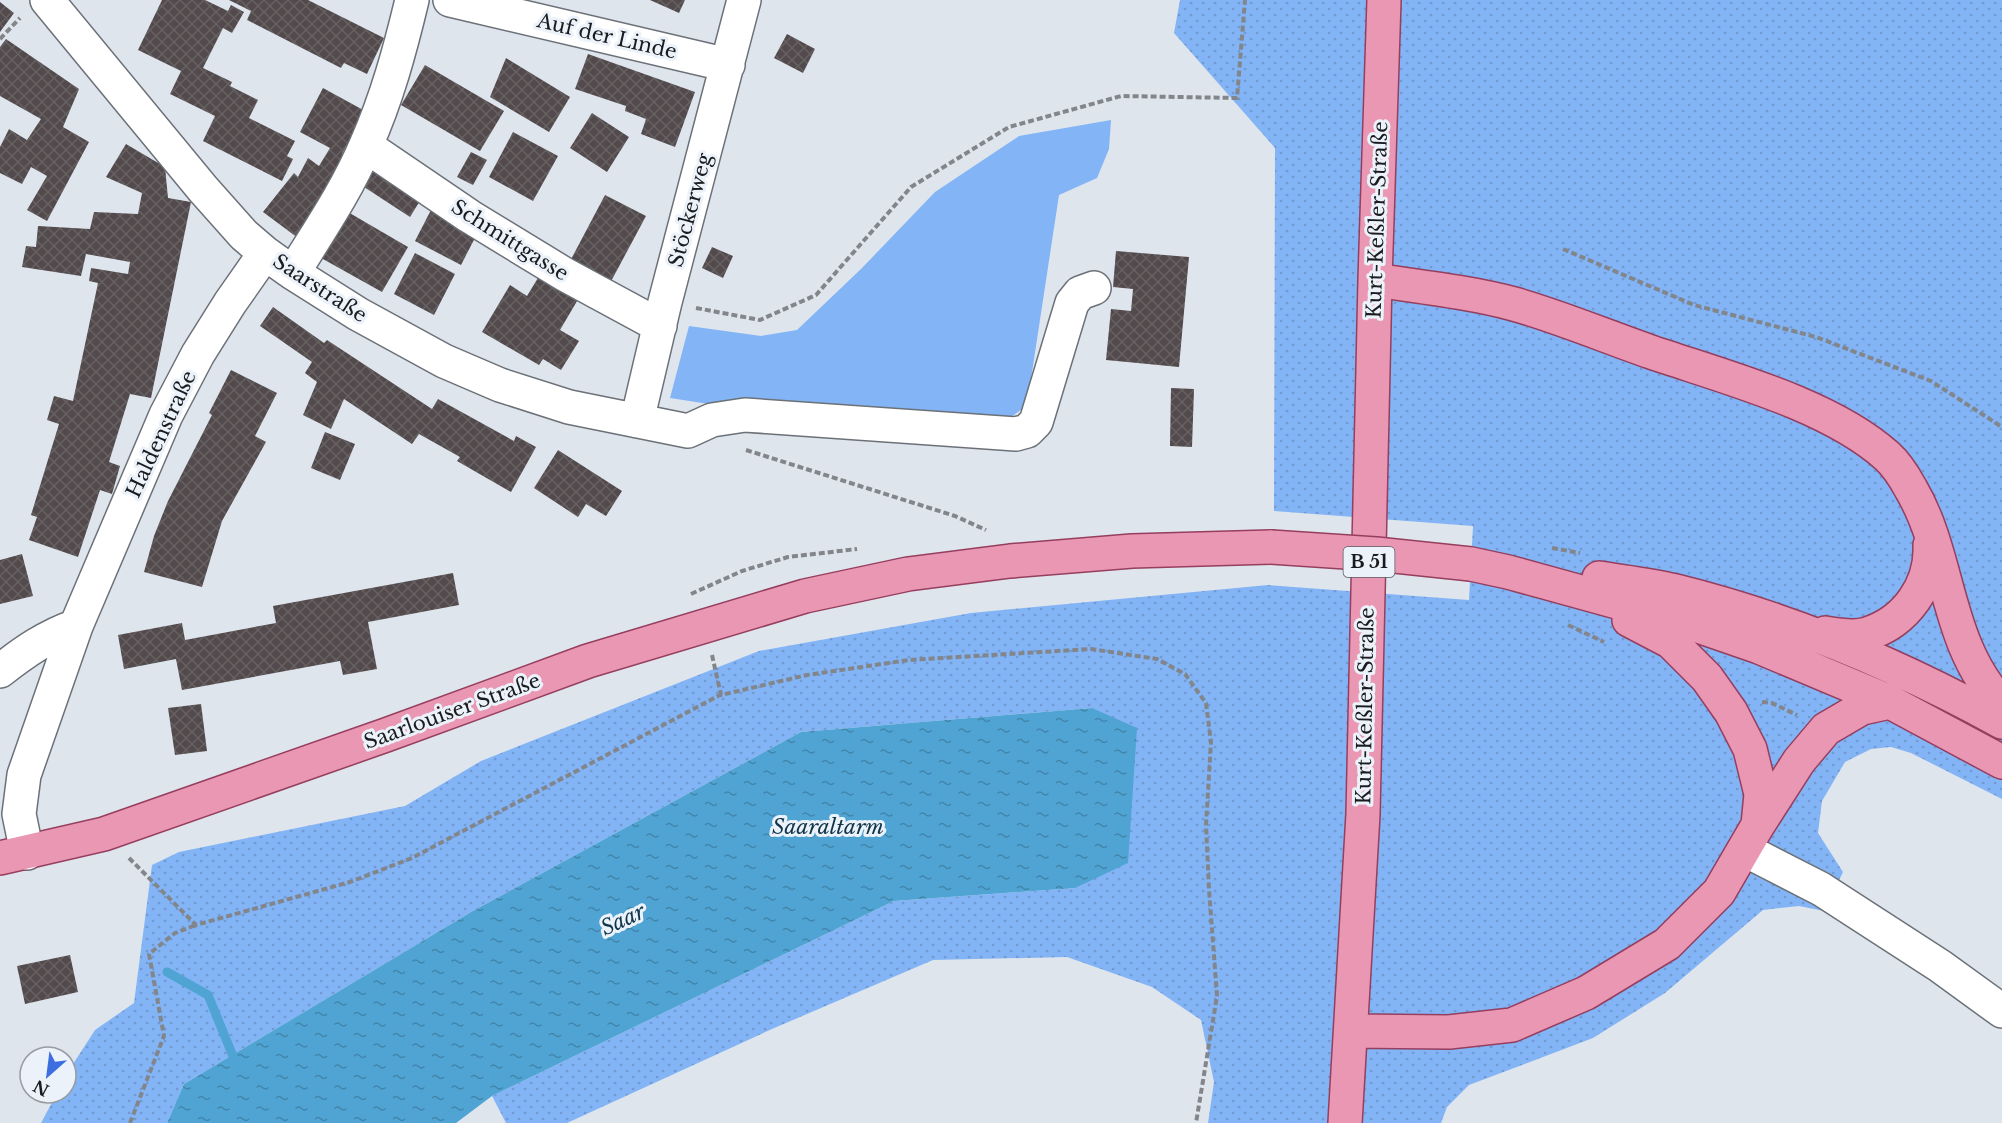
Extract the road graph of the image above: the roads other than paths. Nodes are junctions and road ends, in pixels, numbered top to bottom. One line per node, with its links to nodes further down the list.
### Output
1 (47, 0): 8 (street, Saarstraße)
2 (412, 0): 7 (street)
3 (450, 0): 6 (street, Auf der Linde)
4 (744, 0): 6 (street, Stöckerweg)
5 (1384, 0): 10 (main road, Kurt-Keßler-Straße / B 51)
6 (728, 65): 12 (street, Stöckerweg)
7 (366, 146): 9 (street); 12 (street, Schmittgasse)
8 (265, 253): 9 (street, Saarstraße); 17 (street, Haldenstraße)
9 (293, 273): 13 (street, Saarstraße)
10 (1375, 280): 14 (main road); 27 (main road, Kurt-Keßler-Straße / B 51)
11 (1094, 288): 13 (street, Saarstraße)
12 (663, 314): 13 (street, Stöckerweg)
13 (637, 421)
14 (1930, 528): 18 (main road); 21 (main road)
15 (1508, 572): 16 (main road); 18 (main road); 25 (main road, Saarlouiser Straße, bridge)
16 (1565, 588): 20 (main road); 24 (main road)
17 (76, 626): 19 (street); 25 (street, Haldenstraße)
18 (1795, 629): 22 (main road)
19 (0, 671)
20 (1890, 702): 23 (main road); 24 (main road)
21 (2002, 704)
22 (2002, 722)
23 (2002, 762)
24 (1751, 837): 26 (street); 27 (main road)
25 (13, 856)
26 (2002, 1011)
27 (1351, 1031): 28 (main road, Kurt-Keßler-Straße / B 51)
28 (1345, 1123)

